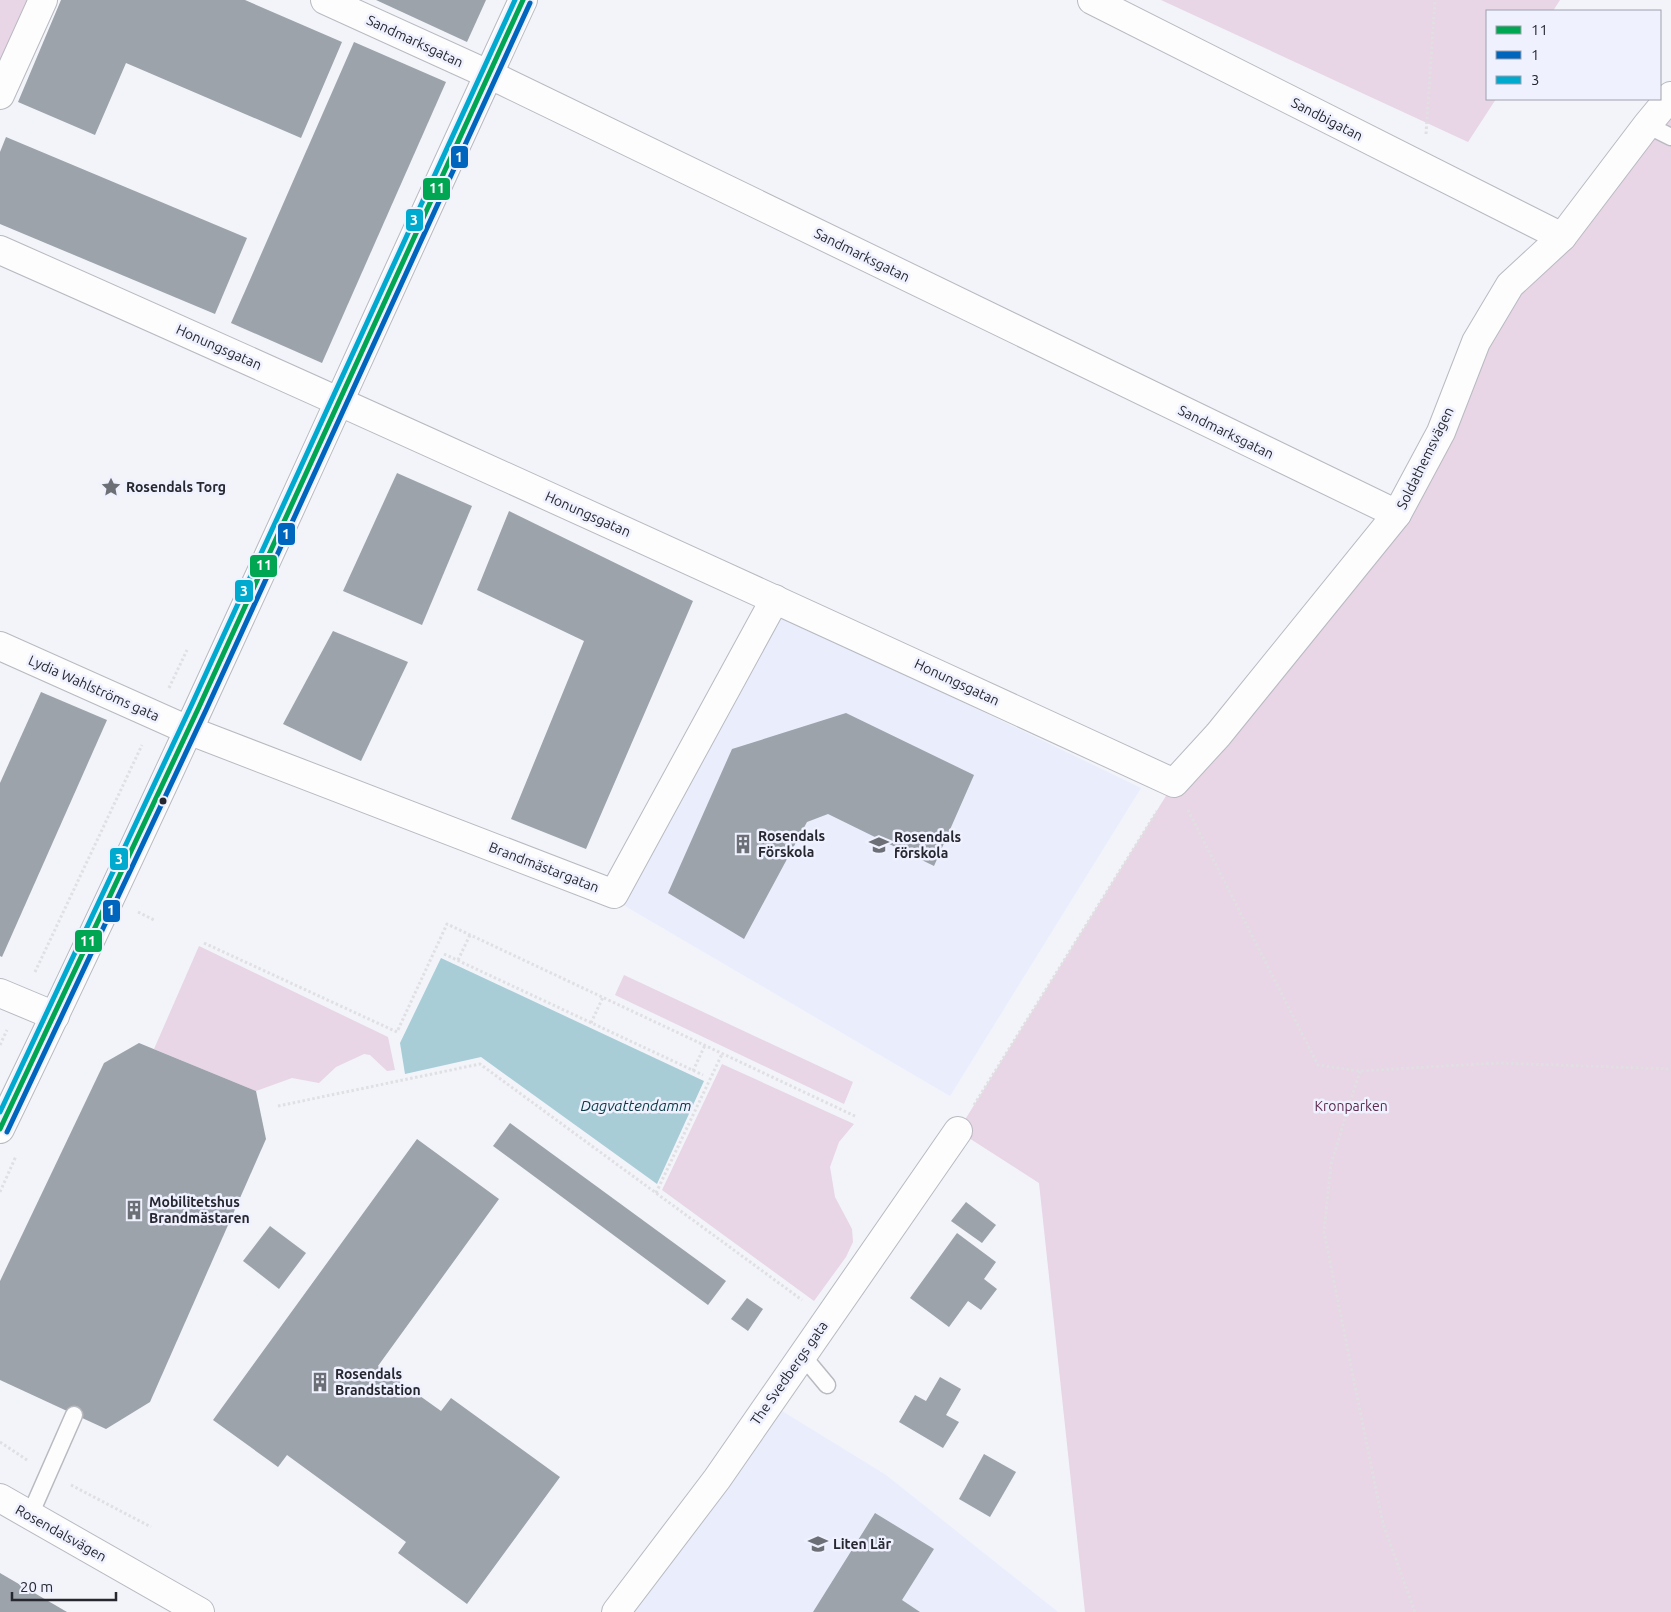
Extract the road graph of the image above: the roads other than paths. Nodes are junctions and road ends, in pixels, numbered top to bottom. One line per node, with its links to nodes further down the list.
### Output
1 (43, 0): 6 (street)
2 (325, 0): 5 (street, Sandmarksgatan)
3 (523, 0): 5 (street)
4 (1092, 0): 10 (street, Sandbigatan)
5 (489, 75): 12 (street); 13 (street, Sandmarksgatan)
6 (0, 95)
7 (1671, 96): 8 (street, Soldathemsvägen)
8 (1646, 124): 9 (lane); 10 (street, Soldathemsvägen)
9 (1671, 137)
10 (1562, 237): 13 (street, Soldathemsvägen)
11 (0, 250): 12 (street, Honungsgatan)
12 (339, 400): 14 (street, Honungsgatan); 16 (street)
13 (1397, 514): 17 (street, Soldathemsvägen)
14 (775, 598): 16 (street, Brandmästargatan); 17 (street, Honungsgatan)
15 (0, 646): 16 (street, Lydia Wahlströms gata)
16 (188, 730): 19 (street)
17 (1174, 783)
18 (10, 997): 19 (street)
19 (55, 1016): 20 (street)
20 (0, 1129)
21 (958, 1131): 22 (street, The Svedbergs gata)
22 (802, 1355): 23 (lane); 28 (street, The Svedbergs gata)
23 (827, 1385)
24 (74, 1415): 26 (lane)
25 (0, 1498): 26 (street, Rosendalsvägen)
26 (30, 1516): 27 (street, Rosendalsvägen)
27 (200, 1612)
28 (616, 1612)

